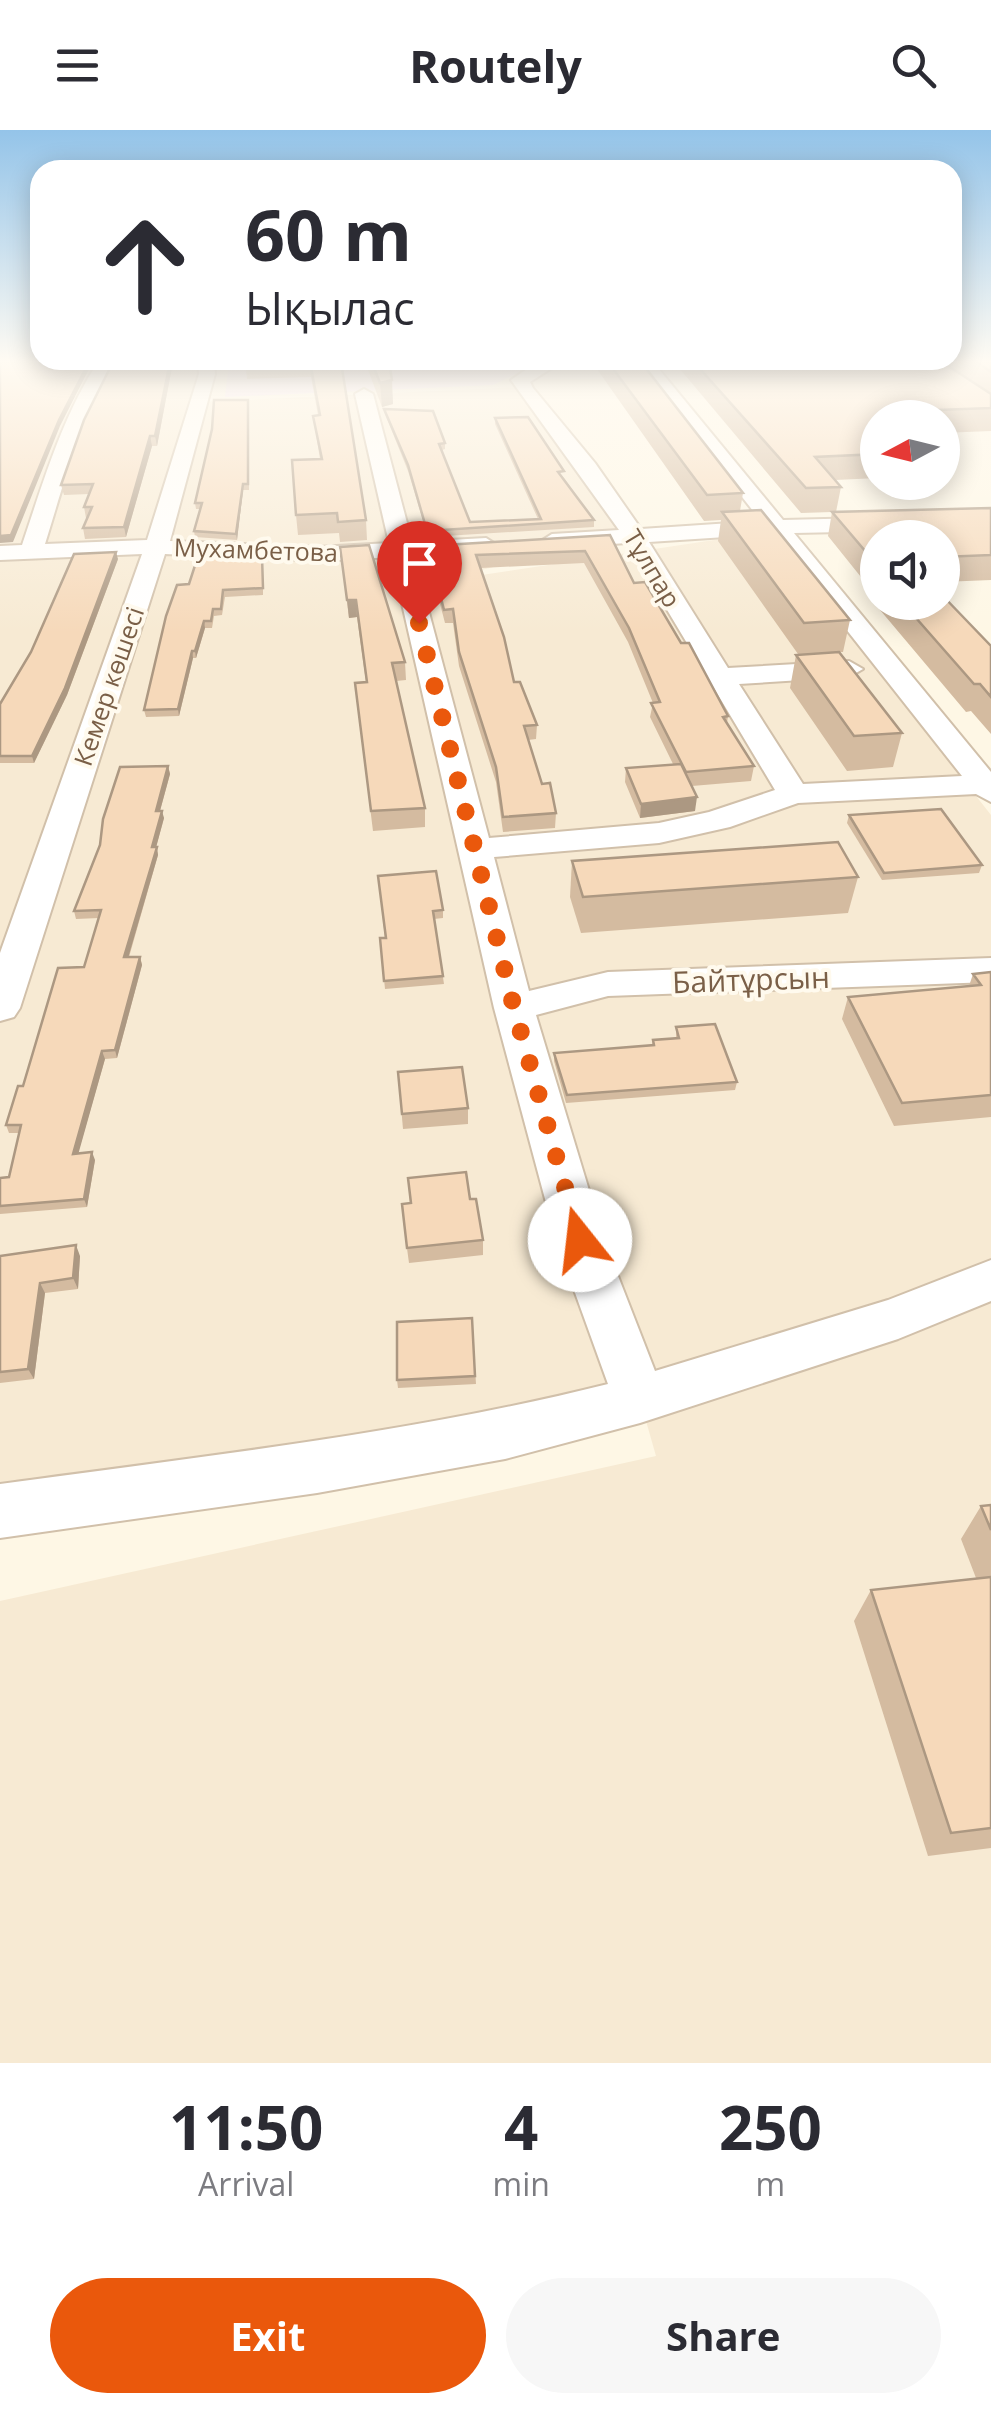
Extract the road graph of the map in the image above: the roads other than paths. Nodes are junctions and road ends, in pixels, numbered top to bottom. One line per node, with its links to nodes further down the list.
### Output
1 (64, 452): 11 (street)
2 (186, 452): 9 (street, Кемер көшесі)
3 (378, 452): 10 (street)
4 (574, 452): 8 (street, Тұлпар)
5 (716, 452): 7 (street)
6 (991, 522): 7 (street, Мухамбетова)
7 (776, 527): 8 (street, Мухамбетова); 14 (street)
8 (637, 537): 10 (street, Мухамбетова); 15 (street, Тұлпар)
9 (156, 546): 10 (street, Мухамбетова); 11 (street, Мухамбетова); 20 (street, Кемер көшесі)
10 (402, 549)
11 (30, 552): 12 (street, Мухамбетова)
12 (0, 554)
13 (410, 586): 18 (street)
14 (889, 666): 15 (street); 16 (street)
15 (720, 677): 17 (street, Тұлпар)
16 (988, 788): 17 (street)
17 (794, 794): 18 (street)
18 (474, 849): 21 (street)
19 (991, 970): 21 (street, Байтұрсын)
20 (0, 1008)
21 (514, 1008): 23 (street)
22 (991, 1280): 23 (street)
23 (640, 1399): 24 (street)
24 (0, 1510)

